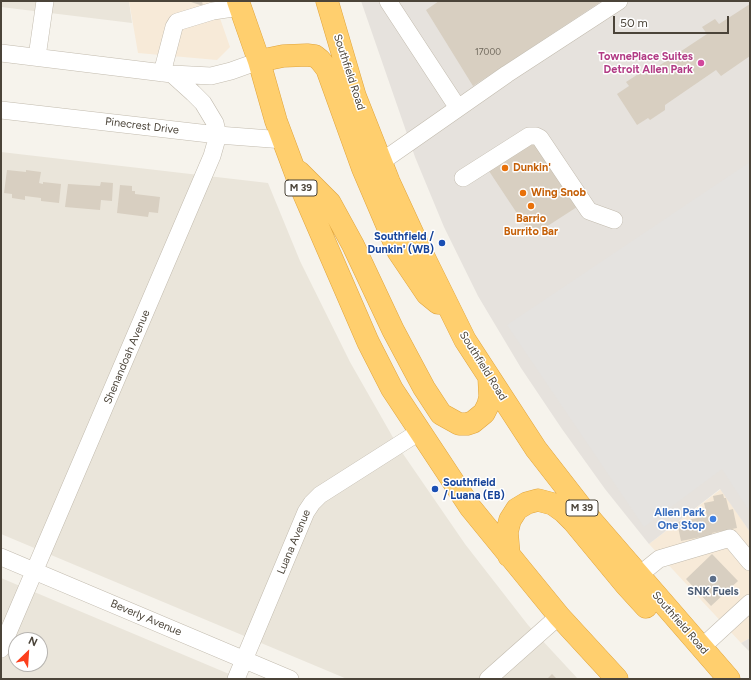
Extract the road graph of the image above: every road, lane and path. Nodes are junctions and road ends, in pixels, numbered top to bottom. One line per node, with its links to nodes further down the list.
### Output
1 (45, 1): 7 (street)
2 (327, 1): 14 (highway, Southfield Road / M 39)
3 (388, 1): 10 (street)
4 (619, 1): 10 (street)
5 (239, 4): 8 (highway, M 39); 9 (street)
6 (1, 53): 7 (street)
7 (38, 57): 9 (street)
8 (259, 61): 9 (street); 13 (highway, M 39); 18 (highway)
9 (167, 73): 12 (street)
10 (458, 108): 14 (street)
11 (1, 110): 12 (street, Pinecrest Drive)
12 (218, 135): 13 (street, Pinecrest Drive); 24 (street, Shenandoah Avenue)
13 (284, 140): 15 (highway, M 39)
14 (381, 162): 18 (highway, Southfield Road / M 39)
15 (293, 165): 19 (highway); 20 (highway, M 39)
16 (463, 178): 17 (street)
17 (614, 220)
18 (452, 314): 19 (highway, Southfield Road / M 39)
19 (489, 377): 25 (highway, Southfield Road / M 39)
20 (419, 432): 21 (highway, M 39); 30 (street, Luana Avenue)
21 (509, 556): 27 (highway, M 39); 31 (highway)
22 (1, 557): 24 (street, Beverly Avenue)
23 (750, 562): 25 (street)
24 (34, 571): 29 (street, Shenandoah Avenue); 30 (street, Beverly Avenue)
25 (638, 576): 28 (highway, Southfield Road / M 39)
26 (750, 603): 28 (street)
27 (559, 616): 34 (street); 35 (highway, M 39)
28 (701, 648): 31 (highway, Southfield Road / M 39)
29 (1, 649)
30 (244, 660): 32 (street, Luana Avenue); 33 (street, Beverly Avenue)
31 (726, 676)
32 (236, 679)
33 (290, 679)
34 (488, 679)
35 (617, 679)

